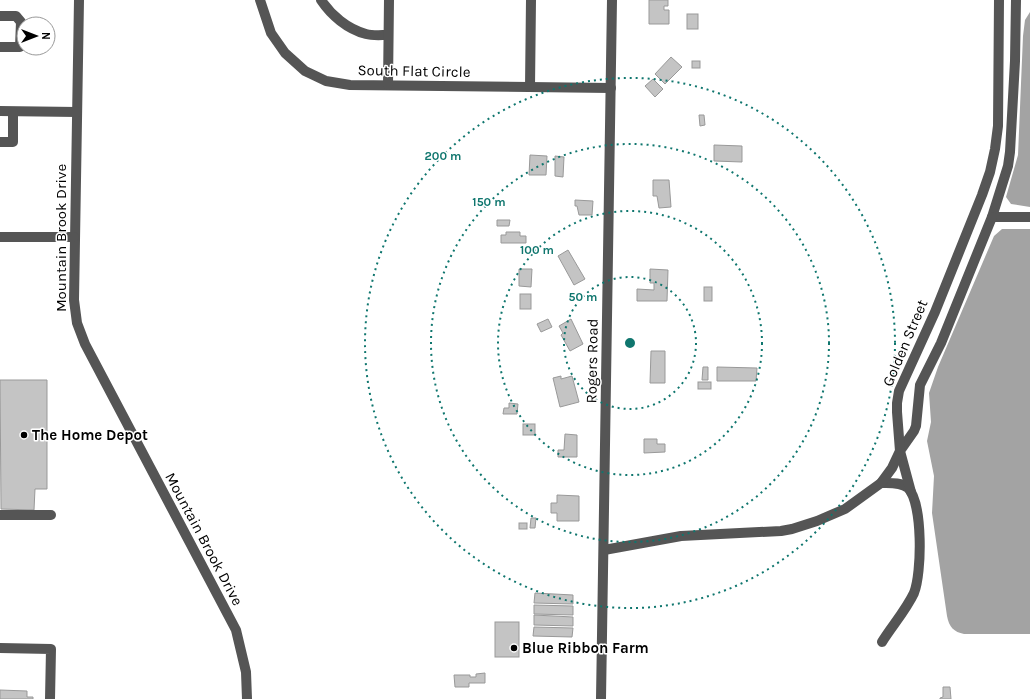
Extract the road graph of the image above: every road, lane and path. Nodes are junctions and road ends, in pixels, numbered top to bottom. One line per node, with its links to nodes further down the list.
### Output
1 (79, 0): 17 (street, Mountain Brook Drive)
2 (260, 0): 12 (street, South Flat Circle)
3 (320, 0): 10 (street)
4 (389, 0): 10 (street)
5 (531, 0): 13 (street)
6 (612, 0): 14 (street, Rogers Road)
7 (999, 0): 23 (street, Golden Street)
8 (1016, 0): 19 (street)
9 (0, 16): 11 (street)
10 (388, 34): 12 (street)
11 (0, 47)
12 (388, 85): 13 (street, South Flat Circle)
13 (530, 87): 14 (street, South Flat Circle)
14 (611, 88): 28 (street, Rogers Road)
15 (0, 112): 16 (street)
16 (13, 112): 17 (street); 18 (street)
17 (77, 112): 22 (street, Mountain Brook Drive)
18 (0, 142)
19 (992, 217): 20 (street); 23 (street)
20 (1030, 217)
21 (0, 237): 22 (street)
22 (74, 237): 32 (street, Mountain Brook Drive)
23 (900, 451): 24 (street, Golden Street); 25 (street)
24 (881, 483): 25 (street); 28 (street, Golden Street)
25 (911, 492): 29 (street)
26 (0, 514): 27 (street)
27 (51, 515)
28 (604, 550): 33 (street, Rogers Road)
29 (882, 642)
30 (0, 648): 31 (street)
31 (50, 699)
32 (247, 699)
33 (602, 699)

